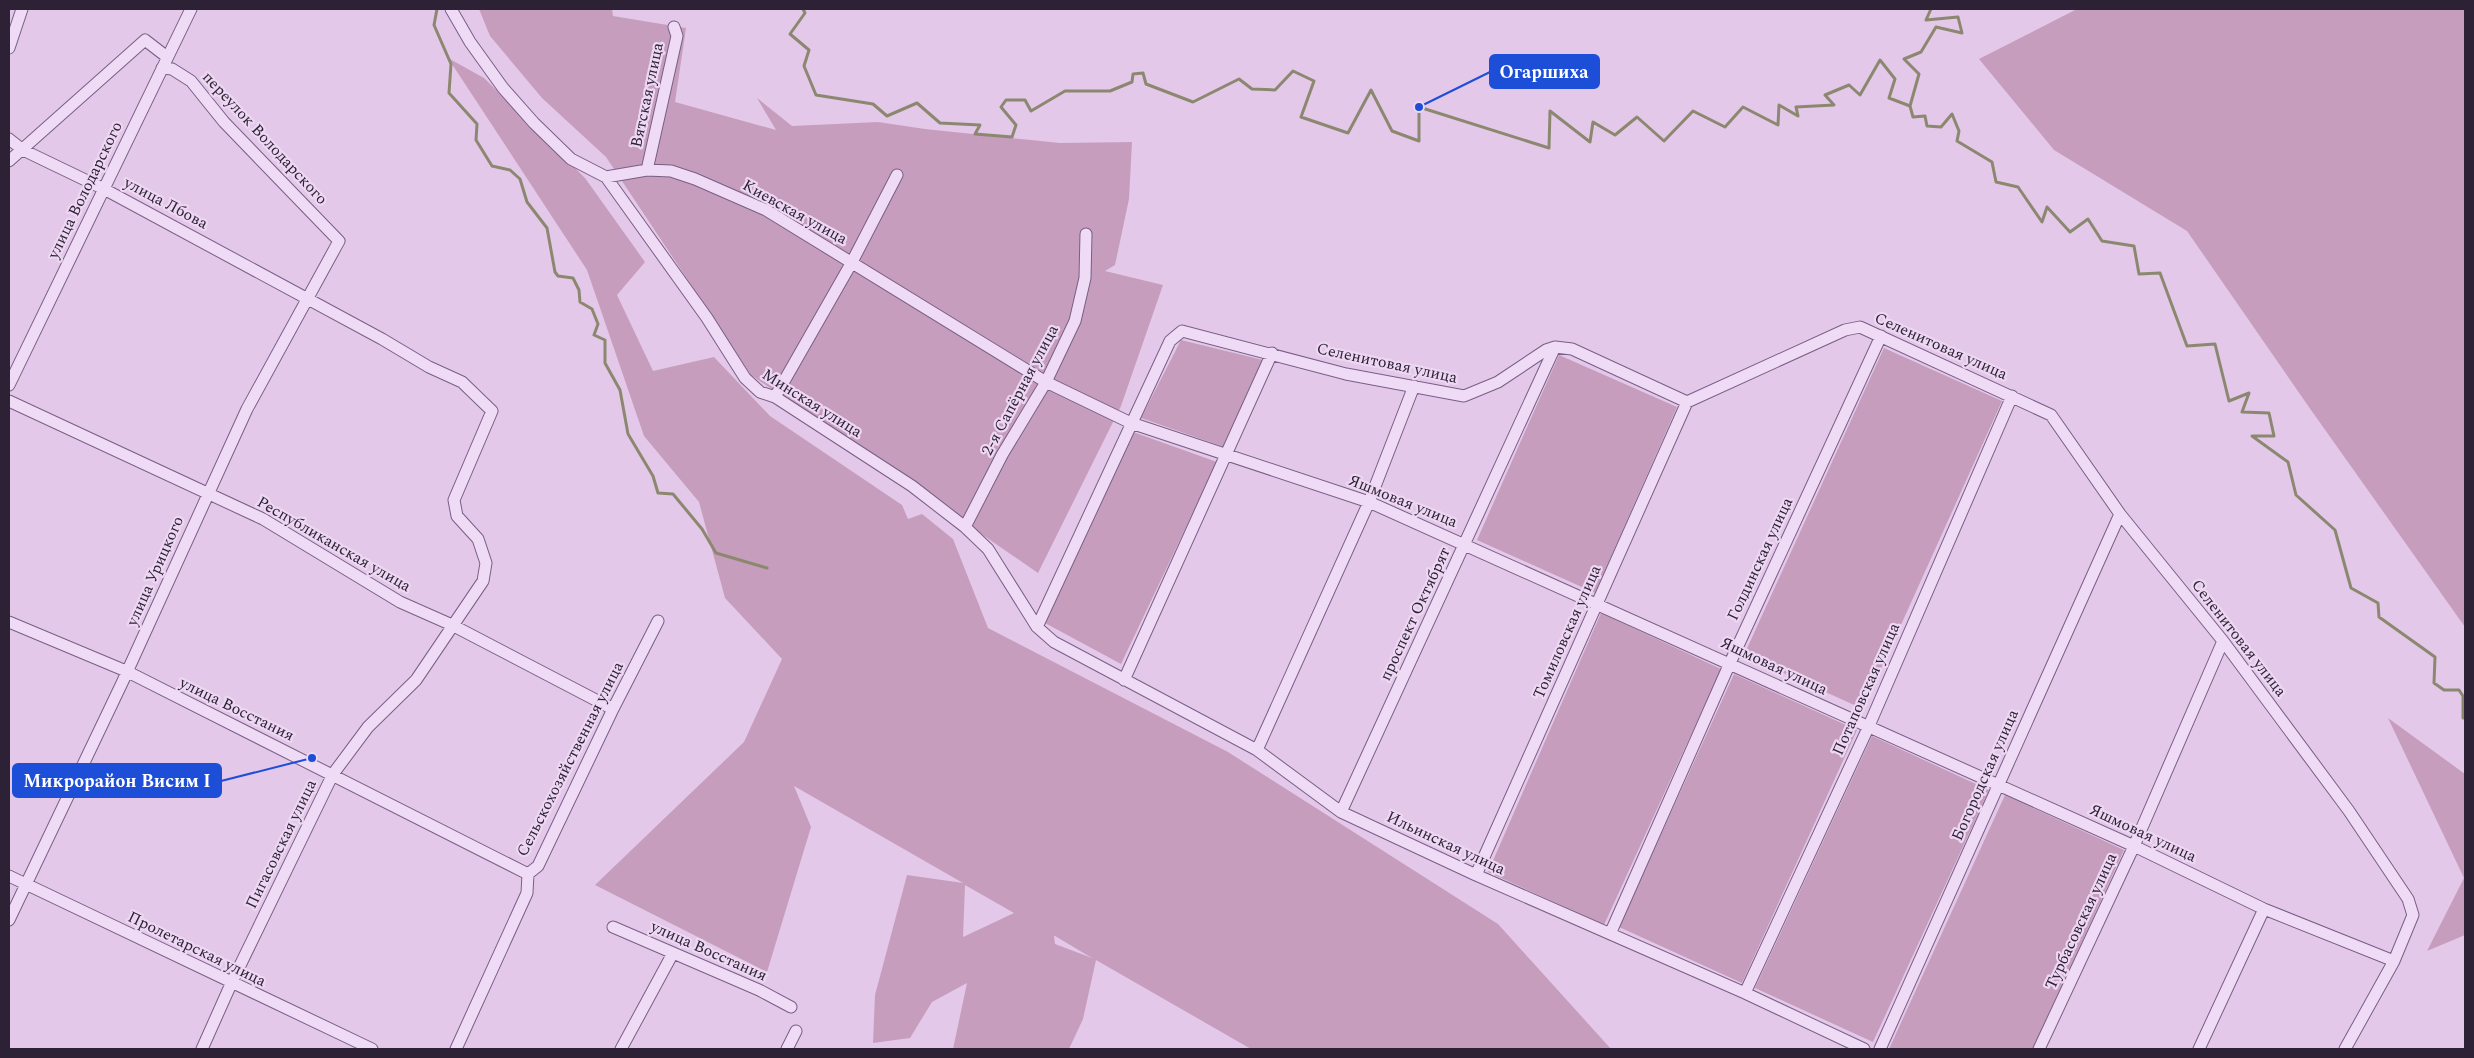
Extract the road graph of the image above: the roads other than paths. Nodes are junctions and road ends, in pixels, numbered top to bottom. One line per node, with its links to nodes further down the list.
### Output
1 (22, 9): 5 (street)
2 (191, 9): 6 (street, улица Володарского)
3 (450, 9): 12 (street)
4 (674, 27): 10 (street, Вятская улица)
5 (9, 48)
6 (164, 62): 8 (street, переулок Володарского); 13 (street, улица Володарского); 15 (street, переулок Володарского)
7 (9, 140): 8 (street, улица Лбова)
8 (23, 150): 9 (street); 13 (street, улица Лбова)
9 (9, 162)
10 (647, 170): 12 (street, Киевская улица); 16 (street, Киевская улица)
11 (897, 175): 16 (street)
12 (606, 177): 25 (street, Минская улица)
13 (104, 189): 17 (street, улица Лбова); 22 (street, улица Володарского)
14 (1086, 234): 21 (street, 2-я Сапёрная улица)
15 (339, 241): 17 (street, улица Урицкого)
16 (852, 262): 21 (street, Киевская улица); 25 (street)
17 (306, 298): 28 (street, улица Лбова); 31 (street, улица Урицкого)
18 (1880, 336): 24 (street, Селенитовая улица); 27 (street, Селенитовая улица); 42 (street, Голдинская улица)
19 (1555, 347): 23 (street, Селенитовая улица); 27 (street); 35 (street, проспект Октябрят)
20 (1272, 353): 23 (street, Селенитовая улица); 29 (street, Селенитовая улица); 30 (street)
21 (1046, 382): 29 (street, Киевская улица); 34 (street, 2-я Сапёрная улица)
22 (9, 385)
23 (1414, 386): 32 (street)
24 (2012, 396): 33 (street, Селенитовая улица); 46 (street, Потаповская улица)
25 (775, 397): 34 (street, Минская улица)
26 (9, 401): 31 (street, Республиканская улица)
27 (1687, 402): 36 (street, Томиловская улица)
28 (492, 411): 39 (street, Пигасовская улица)
29 (1131, 423): 30 (street, Яшмовая улица); 40 (street)
30 (1227, 456): 32 (street, Яшмовая улица); 44 (street)
31 (208, 495): 39 (street, Республиканская улица); 43 (street, улица Урицкого)
32 (1369, 502): 35 (street, Яшмовая улица); 47 (street)
33 (2120, 514): 41 (street, Селенитовая улица); 49 (street, Богородская улица)
34 (965, 527): 40 (street, Минская улица)
35 (1465, 544): 36 (street, Яшмовая улица); 50 (street, проспект Октябрят)
36 (1598, 604): 42 (street, Яшмовая улица); 53 (street, Томиловская улица)
37 (658, 621): 45 (street, Сельскохозяйственная улица)
38 (9, 622): 43 (street, улица Восстания)
39 (452, 625): 45 (street, Республиканская улица); 48 (street, Пигасовская улица)
40 (1037, 627): 44 (street, Ильинская улица)
41 (2223, 641): 51 (street, Турбасовская улица); 61 (street, Селенитовая улица)
42 (1730, 663): 46 (street, Яшмовая улица); 59 (street, Голдинская улица)
43 (126, 671): 48 (street, улица Восстания); 55 (street, улица Урицкого)
44 (1124, 680): 47 (street, Ильинская улица)
45 (613, 709): 52 (street, Сельскохозяйственная улица)
46 (1868, 728): 49 (street, Яшмовая улица); 63 (street, Потаповская улица)
47 (1257, 750): 50 (street, Ильинская улица)
48 (333, 774): 52 (street, улица Восстания); 62 (street, Пигасовская улица)
49 (1999, 786): 51 (street, Яшмовая улица); 72 (street, Богородская улица)
50 (1342, 812): 53 (street, Ильинская улица)
51 (2134, 846): 56 (street, Яшмовая улица); 73 (street, Турбасовская улица)
52 (528, 874): 68 (street, Сельскохозяйственная улица)
53 (1476, 875): 59 (street, Ильинская улица)
54 (9, 876): 55 (street, Пролетарская улица)
55 (25, 884): 57 (street, улица Урицкого); 62 (street, Пролетарская улица)
56 (2264, 909): 61 (street, Яшмовая улица); 74 (street)
57 (9, 920)
58 (612, 927): 60 (street, улица Восстания)
59 (1610, 934): 63 (street, Ильинская улица)
60 (673, 953): 64 (street, улица Восстания); 69 (street)
61 (2394, 961): 75 (street)
62 (231, 984): 66 (street, Пигасовская улица); 67 (street, Пролетарская улица)
63 (1745, 993): 71 (street, Ильинская улица)
64 (791, 1007)
65 (796, 1031): 70 (street)
66 (202, 1049)
67 (372, 1049)
68 (456, 1049)
69 (621, 1049)
70 (787, 1049)
71 (1864, 1049)
72 (1880, 1049)
73 (2039, 1049)
74 (2199, 1049)
75 (2345, 1049)

